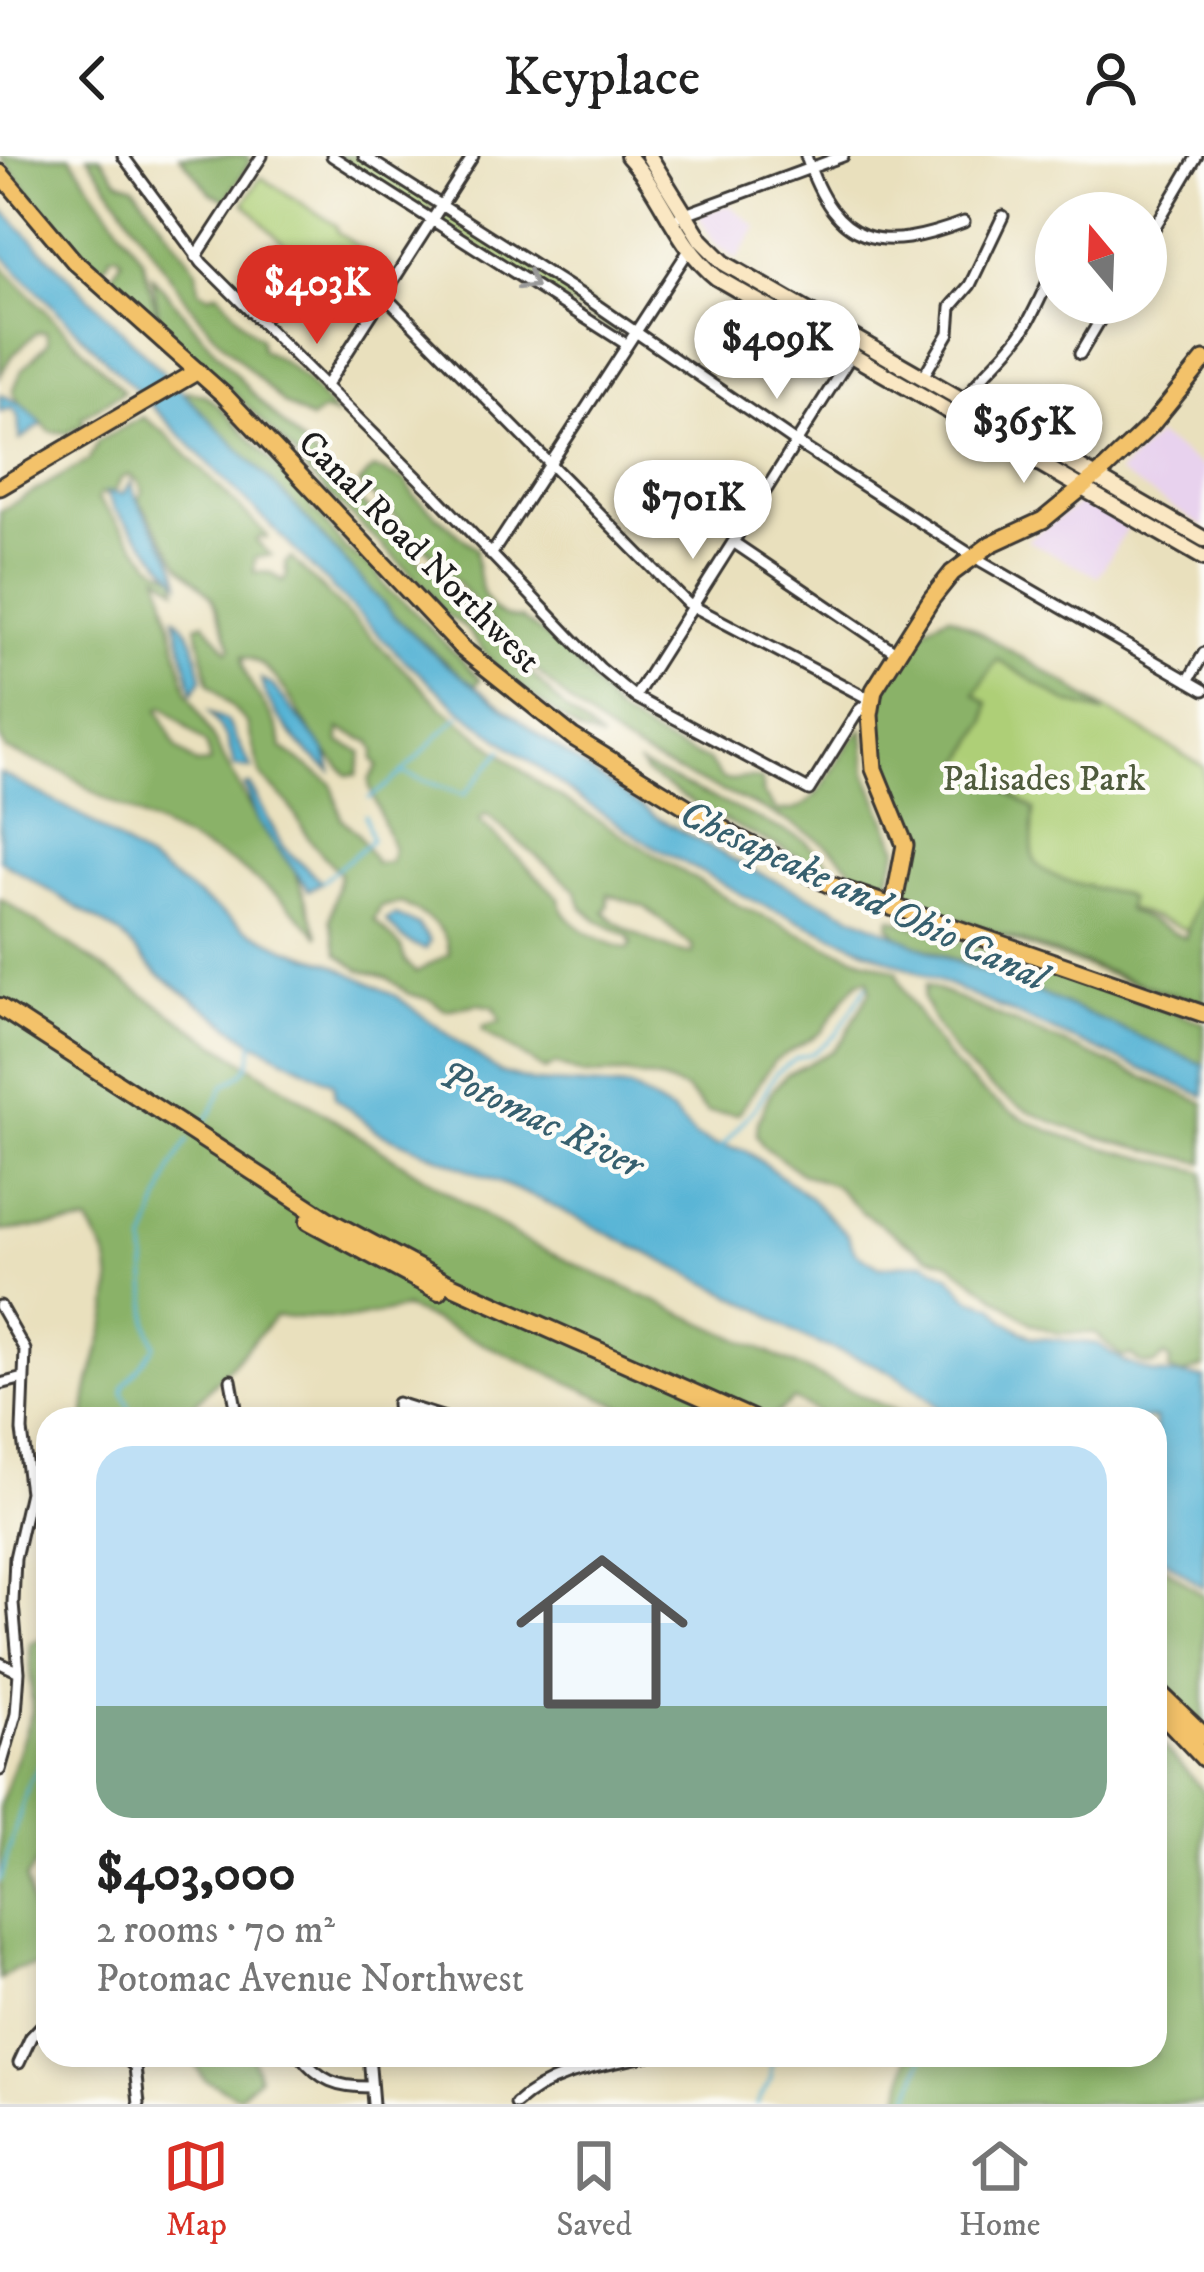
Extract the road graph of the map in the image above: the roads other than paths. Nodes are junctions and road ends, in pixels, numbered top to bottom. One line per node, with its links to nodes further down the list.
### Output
1 (124, 156): 19 (street)
2 (262, 156): 19 (street)
3 (332, 156): 16 (street)
4 (364, 156): 13 (street)
5 (473, 156): 13 (street)
6 (628, 156): 15 (main road)
7 (649, 156): 15 (main road)
8 (843, 156): 10 (street)
9 (1197, 156): 12 (street)
10 (808, 162): 15 (street); 17 (street)
11 (0, 173): 28 (main road, Canal Road Northwest)
12 (1167, 204)
13 (442, 205): 16 (street); 23 (street)
14 (1003, 216): 29 (street)
15 (678, 217): 18 (main road)
16 (432, 220): 20 (street); 24 (street, one-way to 24)
17 (964, 222)
18 (694, 245): 23 (street); 25 (main road)
19 (196, 257): 30 (street)
20 (384, 295): 30 (street); 33 (street)
21 (1035, 307): 31 (street)
22 (1098, 324): 26 (street)
23 (635, 330): 24 (street); 32 (street)
24 (626, 344): 33 (street)
25 (856, 348): 29 (main road); 32 (street); 36 (main road)
26 (1080, 355)
27 (1204, 360): 34 (main road)
28 (192, 374): 35 (main road); 49 (main road, Canal Road Northwest)
29 (922, 377): 31 (main road)
30 (325, 387): 39 (street)
31 (964, 401): 34 (main road)
32 (796, 443): 38 (street); 40 (street)
33 (550, 463): 39 (street); 42 (street)
34 (1094, 476): 36 (main road); 37 (main road)
35 (0, 488)
36 (1079, 490): 40 (main road); 41 (main road)
37 (1204, 539)
38 (733, 542): 42 (street); 43 (street)
39 (491, 555): 47 (street)
40 (973, 556): 43 (main road); 45 (street)
41 (1204, 558)
42 (692, 607): 47 (street); 48 (street)
43 (897, 653): 48 (main road)
44 (1204, 653): 45 (street)
45 (1188, 681): 46 (street)
46 (1204, 690)
47 (635, 697): 48 (street)
48 (871, 700): 49 (main road)
49 (892, 908): 51 (main road, Canal Road Northwest)
50 (0, 1007): 53 (highway)
51 (1204, 1014)
52 (0, 1020): 53 (highway)
53 (125, 1094): 54 (highway)
54 (254, 1180): 60 (highway); 61 (highway)
55 (0, 1306): 56 (street)
56 (24, 1378): 58 (street); 63 (street)
57 (231, 1380): 59 (street)
58 (0, 1384)
59 (236, 1407)
60 (698, 1407)
61 (725, 1407)
62 (0, 1663): 63 (street)
63 (19, 1672): 68 (street)
64 (1167, 1701): 66 (highway)
65 (1167, 1719): 67 (highway)
66 (1204, 1736)
67 (1204, 1758)
68 (0, 1771)
69 (36, 2032): 70 (street)
70 (19, 2063)
71 (135, 2067): 78 (street)
72 (310, 2067): 77 (street)
73 (369, 2067): 77 (street)
74 (566, 2067): 76 (street)
75 (598, 2067): 76 (street)
76 (568, 2074): 80 (street)
77 (369, 2087): 79 (street)
78 (140, 2104)
79 (373, 2104)
80 (516, 2104)

